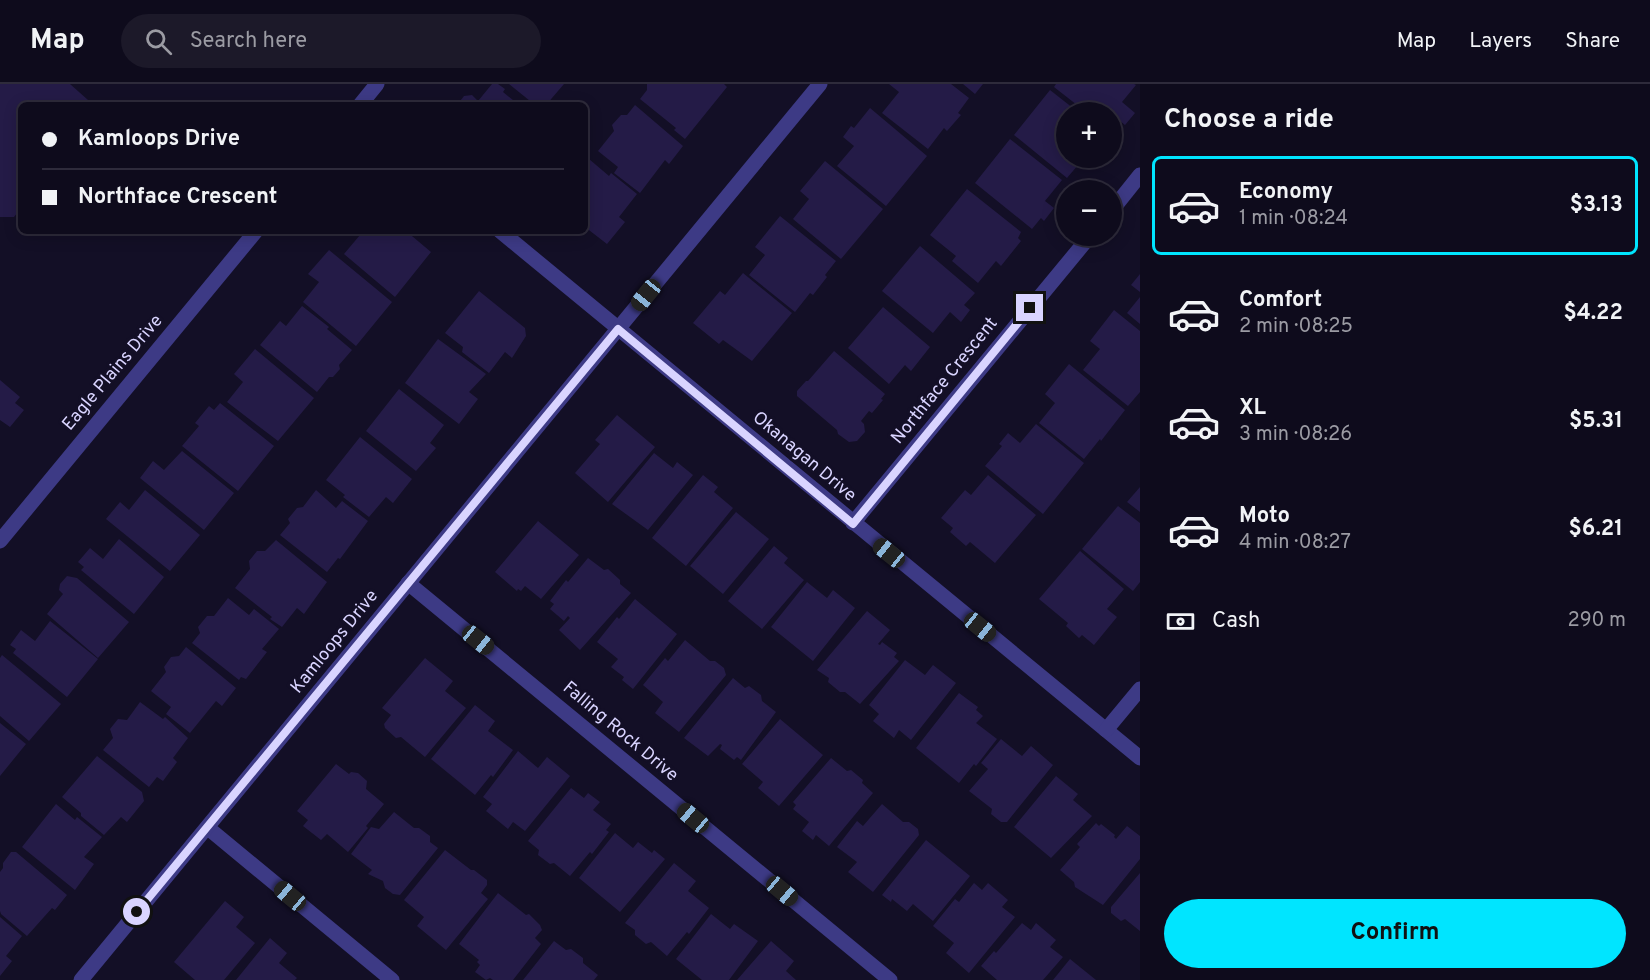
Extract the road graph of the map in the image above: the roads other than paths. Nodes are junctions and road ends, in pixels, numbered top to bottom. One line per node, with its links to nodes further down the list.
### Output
1 (377, 84): 3 (street)
2 (820, 84): 9 (street)
3 (362, 102)
4 (1140, 175): 5 (street)
5 (1122, 198)
6 (254, 234): 11 (street, Eagle Plains Drive)
7 (504, 234): 9 (street, Okanagan Drive)
8 (1082, 246): 10 (street, Northface Crescent)
9 (618, 329): 10 (street, Okanagan Drive); 12 (street, Kamloops Drive)
10 (853, 524): 14 (street, Okanagan Drive)
11 (0, 541)
12 (408, 583): 16 (street, Kamloops Drive); 19 (street, Falling Rock Drive)
13 (1140, 689): 14 (street)
14 (1106, 730): 15 (street, Okanagan Drive)
15 (1140, 758)
16 (208, 828): 17 (street, Kamloops Drive); 18 (street)
17 (81, 980)
18 (392, 980)
19 (890, 980)

